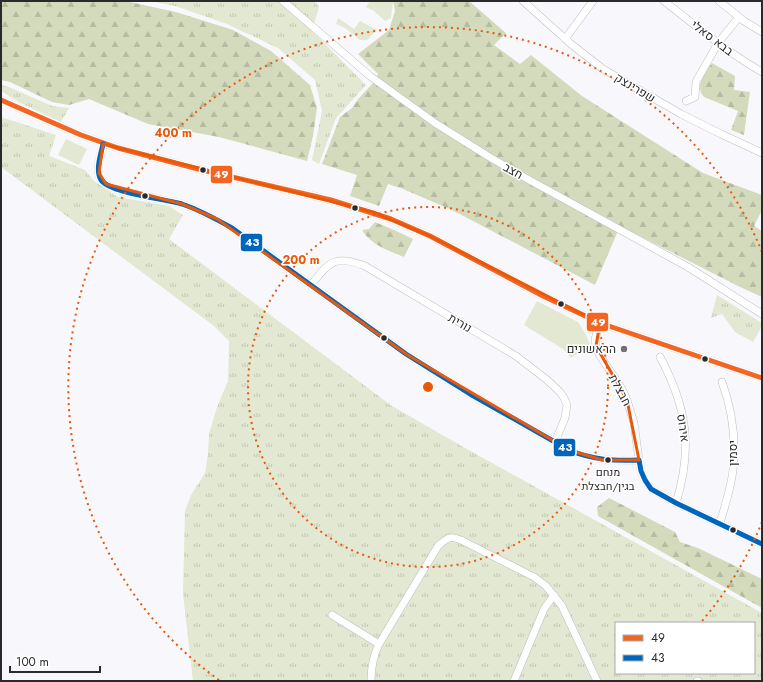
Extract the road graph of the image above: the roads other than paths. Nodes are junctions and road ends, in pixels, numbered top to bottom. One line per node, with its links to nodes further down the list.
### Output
1 (283, 1): 16 (street, חצב)
2 (523, 1): 8 (street, שפרינצק)
3 (593, 1): 8 (street)
4 (664, 1): 9 (street, בבא סאלי)
5 (719, 1): 6 (street)
6 (739, 17): 7 (street); 9 (street)
7 (762, 32)
8 (565, 39): 14 (street, שפרינצק)
9 (718, 43): 10 (street, בבא סאלי); 12 (street)
10 (762, 72)
11 (1, 100): 13 (street)
12 (686, 101)
13 (103, 144): 15 (street); 17 (street)
14 (762, 153)
15 (311, 285): 21 (street); 21 (street, נורית)
16 (762, 314)
17 (600, 322): 19 (street); 22 (street, חבצלת)
18 (660, 357): 23 (street, אירוס)
19 (762, 378)
20 (722, 382): 24 (street, יסמין)
21 (555, 442): 22 (street)
22 (639, 460): 23 (street, חבצלת)
23 (676, 503): 24 (street, חבצלת)
24 (720, 524): 25 (street, חבצלת)
25 (762, 544)
26 (554, 595): 28 (street); 30 (street); 31 (street)
27 (332, 615): 28 (street)
28 (379, 644): 29 (street)
29 (371, 681)
30 (514, 681)
31 (597, 681)

